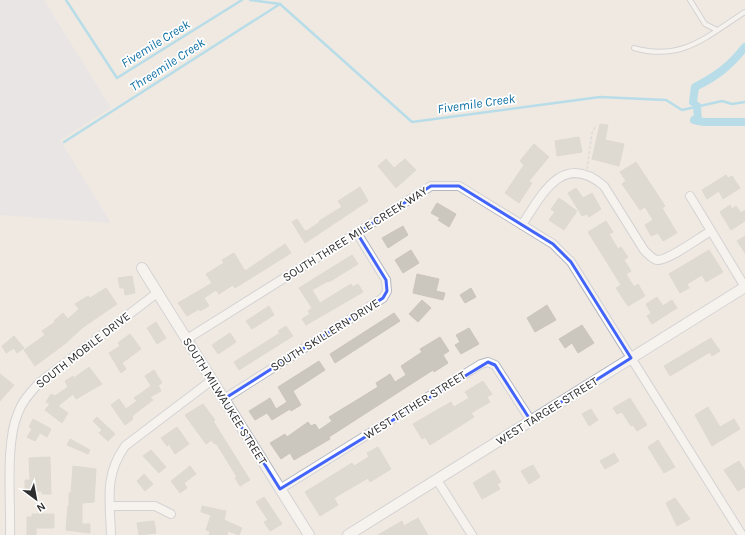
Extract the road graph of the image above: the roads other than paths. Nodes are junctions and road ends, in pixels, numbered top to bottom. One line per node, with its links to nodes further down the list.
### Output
1 (690, 0): 3 (lane)
2 (745, 12): 3 (lane)
3 (717, 30): 4 (lane)
4 (634, 48)
5 (690, 196): 7 (street)
6 (522, 225): 7 (street); 8 (street, SOUTH THREE MILE CREEK WAY); 13 (street, SOUTH THREE MILE CREEK WAY)
7 (711, 231): 10 (street)
8 (357, 233): 12 (street, SOUTH THREE MILE CREEK WAY); 15 (street, SOUTH SKILLERN DRIVE)
9 (142, 268): 11 (street, SOUTH MILWAUKEE STREET)
10 (745, 287): 13 (street, WEST TARGEE STREET)
11 (157, 293): 12 (street, SOUTH MILWAUKEE STREET); 21 (street, SOUTH MOBILE DRIVE)
12 (187, 340): 14 (street, SOUTH MILWAUKEE STREET)
13 (631, 358): 16 (street, WEST TARGEE STREET); 26 (street, SOUTH THREE MILE CREEK WAY)
14 (212, 380): 15 (street, SOUTH MILWAUKEE STREET); 19 (street)
15 (224, 399): 18 (street, SOUTH MILWAUKEE STREET)
16 (531, 421): 17 (street, WEST TARGEE STREET); 18 (street, WEST TETHER STREET)
17 (437, 480): 24 (street, WEST TARGEE STREET); 25 (street)
18 (280, 489): 23 (street, SOUTH MILWAUKEE STREET)
19 (110, 506): 20 (street); 22 (street)
20 (171, 514)
21 (10, 535)
22 (111, 535)
23 (309, 535)
24 (348, 535)
25 (472, 535)
26 (742, 535)

